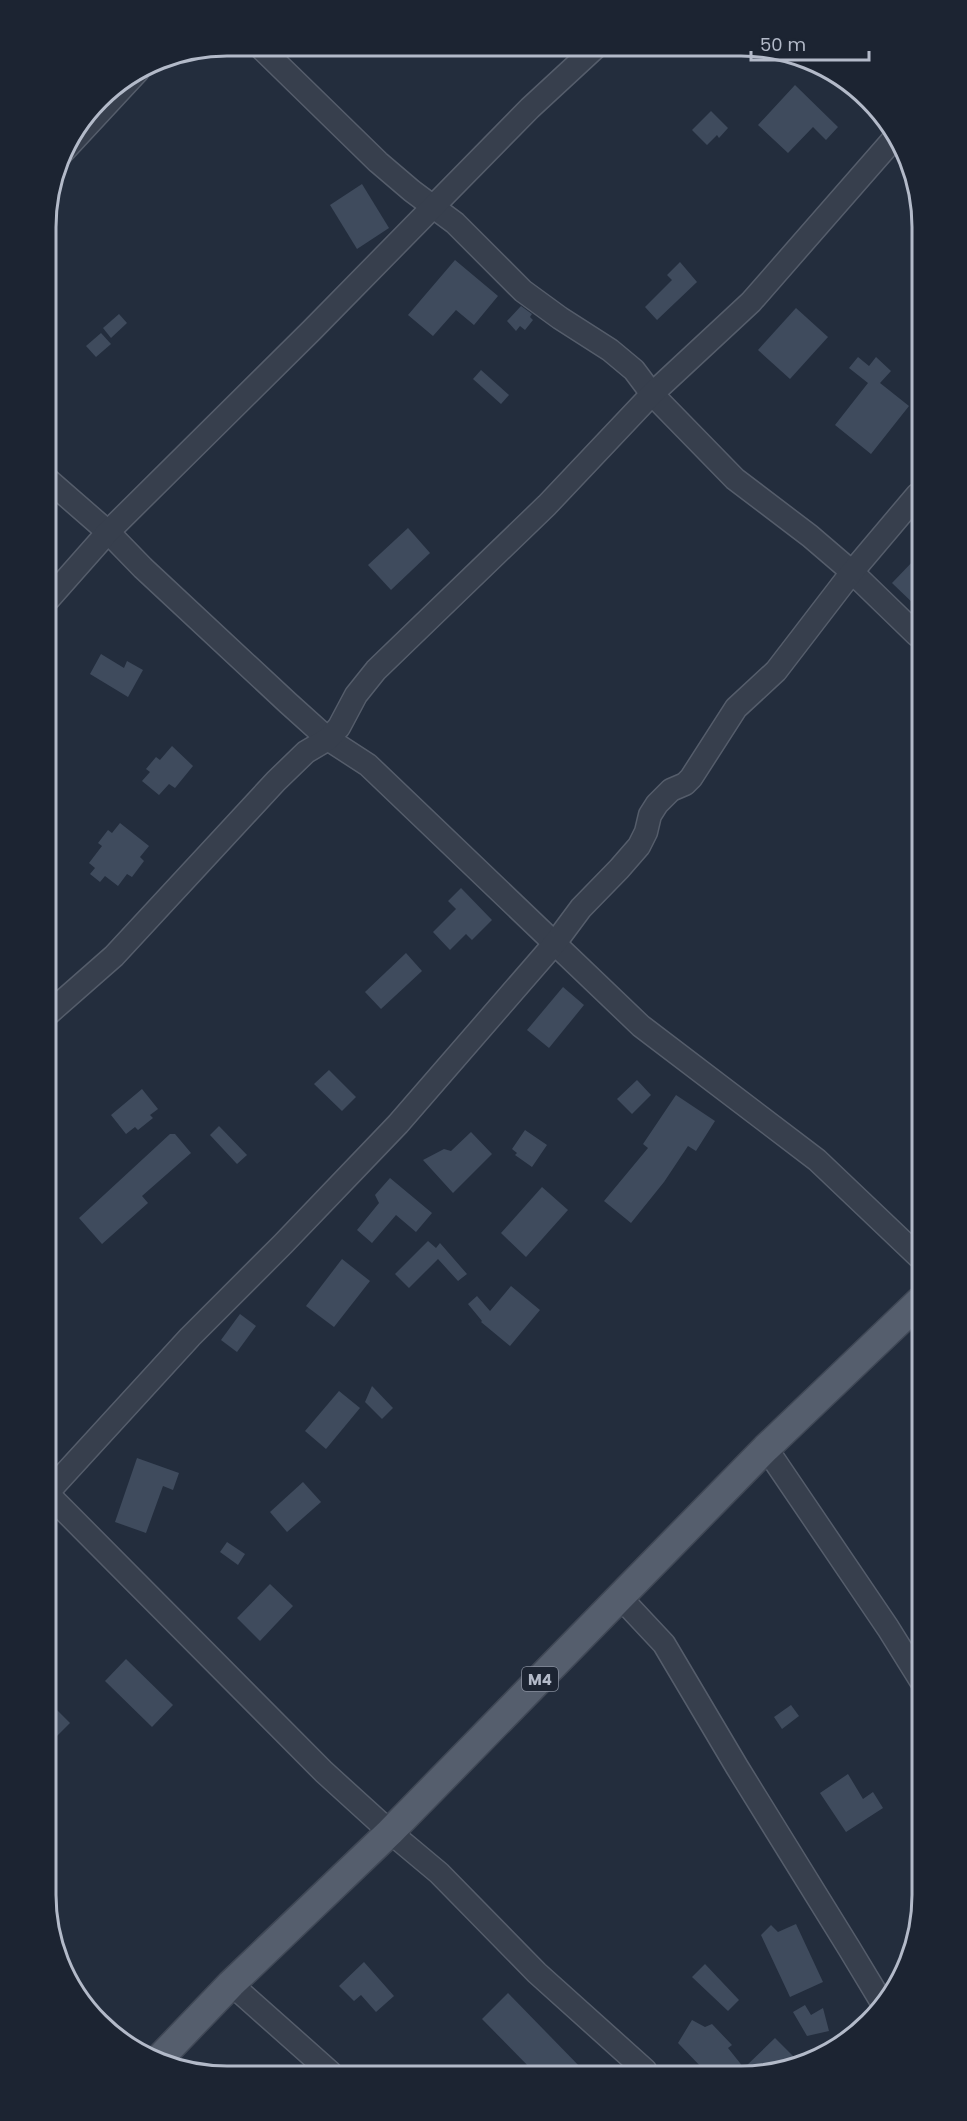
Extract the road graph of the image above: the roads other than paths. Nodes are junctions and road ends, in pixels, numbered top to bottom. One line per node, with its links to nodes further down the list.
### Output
1 (269, 56): 6 (street)
2 (586, 56): 6 (street)
3 (105, 107): 4 (street)
4 (94, 119)
5 (890, 143): 7 (street)
6 (433, 207): 7 (street); 10 (street)
7 (652, 393): 11 (street); 14 (street)
8 (56, 487): 10 (street)
9 (912, 501): 11 (street)
10 (108, 532): 12 (street); 14 (street)
11 (852, 572): 13 (street); 15 (street)
12 (56, 591)
13 (912, 630)
14 (328, 739): 15 (street); 16 (street)
15 (555, 943): 17 (street); 20 (street)
16 (56, 1007)
17 (911, 1250)
18 (911, 1309): 19 (main road, M4)
19 (766, 1448): 22 (main road, M4); 23 (street)
20 (56, 1483)
21 (56, 1502): 24 (street)
22 (620, 1597): 24 (main road, M4); 26 (street)
23 (911, 1666)
24 (390, 1832): 25 (main road, M4); 29 (street)
25 (231, 1984): 27 (main road, M4); 28 (street)
26 (878, 1996)
27 (165, 2053)
28 (323, 2066)
29 (641, 2066)

